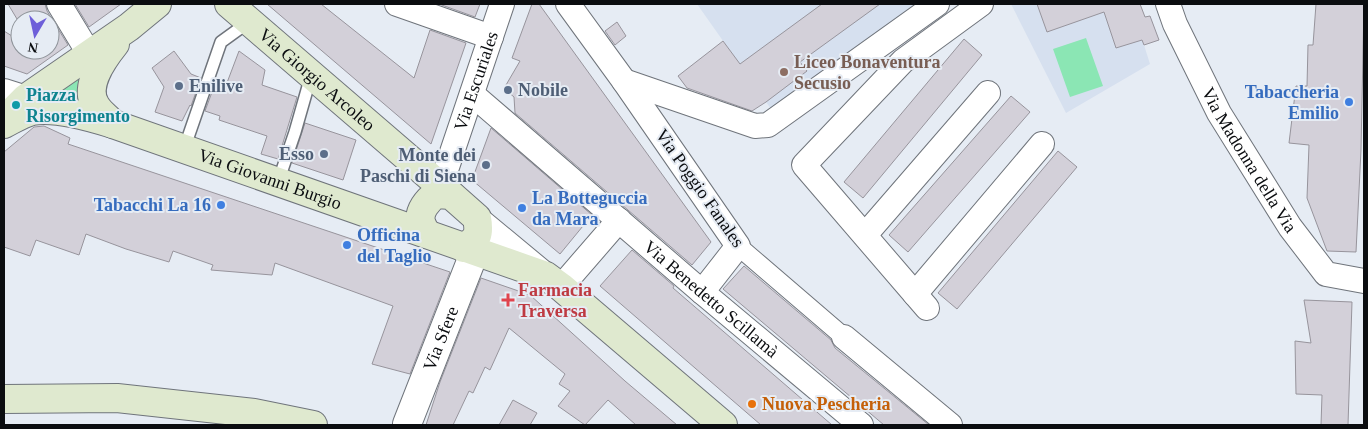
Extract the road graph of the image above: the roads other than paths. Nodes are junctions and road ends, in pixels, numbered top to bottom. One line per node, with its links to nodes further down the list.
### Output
1 (59, 4): 14 (street)
2 (157, 4): 12 (main road)
3 (173, 4): 12 (main road)
4 (229, 4): 11 (main road, Via Giorgio Arcoleo)
5 (397, 4): 13 (street)
6 (502, 4): 13 (street, Via Escuriales)
7 (568, 4): 16 (street, Via Poggio Fanales)
8 (937, 4): 16 (street)
9 (981, 4): 28 (street)
10 (1168, 4): 31 (street, Via Madonna della Via)
11 (250, 21): 15 (main road, Via Giorgio Arcoleo); 23 (lane)
12 (129, 27): 14 (main road); 21 (main road)
13 (491, 38): 18 (street, Via Escuriales)
14 (90, 55): 19 (main road)
15 (312, 74): 24 (lane); 25 (main road, Via Giorgio Arcoleo)
16 (624, 81): 30 (street, Via Poggio Fanales)
17 (988, 93): 28 (street)
18 (472, 94): 25 (street, Via Escuriales); 26 (street, Via Benedetto Scillamà)
19 (15, 95): 20 (main road)
20 (4, 122): 21 (main road, Via Giovanni Burgio)
21 (113, 124): 23 (main road, Via Giovanni Burgio)
22 (1042, 144): 28 (street)
23 (184, 149): 24 (main road, Via Giovanni Burgio)
24 (278, 182): 27 (main road, Via Giovanni Burgio)
25 (442, 192): 27 (main road); 29 (main road, Via Giorgio Arcoleo)
26 (619, 220): 32 (street); 33 (street, Via Benedetto Scillamà)
27 (427, 234): 29 (main road, Via Giovanni Burgio)
28 (865, 235)
29 (474, 237): 32 (main road); 36 (street, Via Sfere)
30 (738, 246): 33 (street); 34 (street, Via Poggio Fanales)
31 (1364, 280)
32 (554, 281): 38 (main road)
33 (702, 292): 39 (street, Via Benedetto Scillamà)
34 (844, 337): 40 (street, Via Poggio Fanales)
35 (4, 399): 37 (main road)
36 (407, 424)
37 (313, 425)
38 (723, 425)
39 (861, 425)
40 (950, 425)

